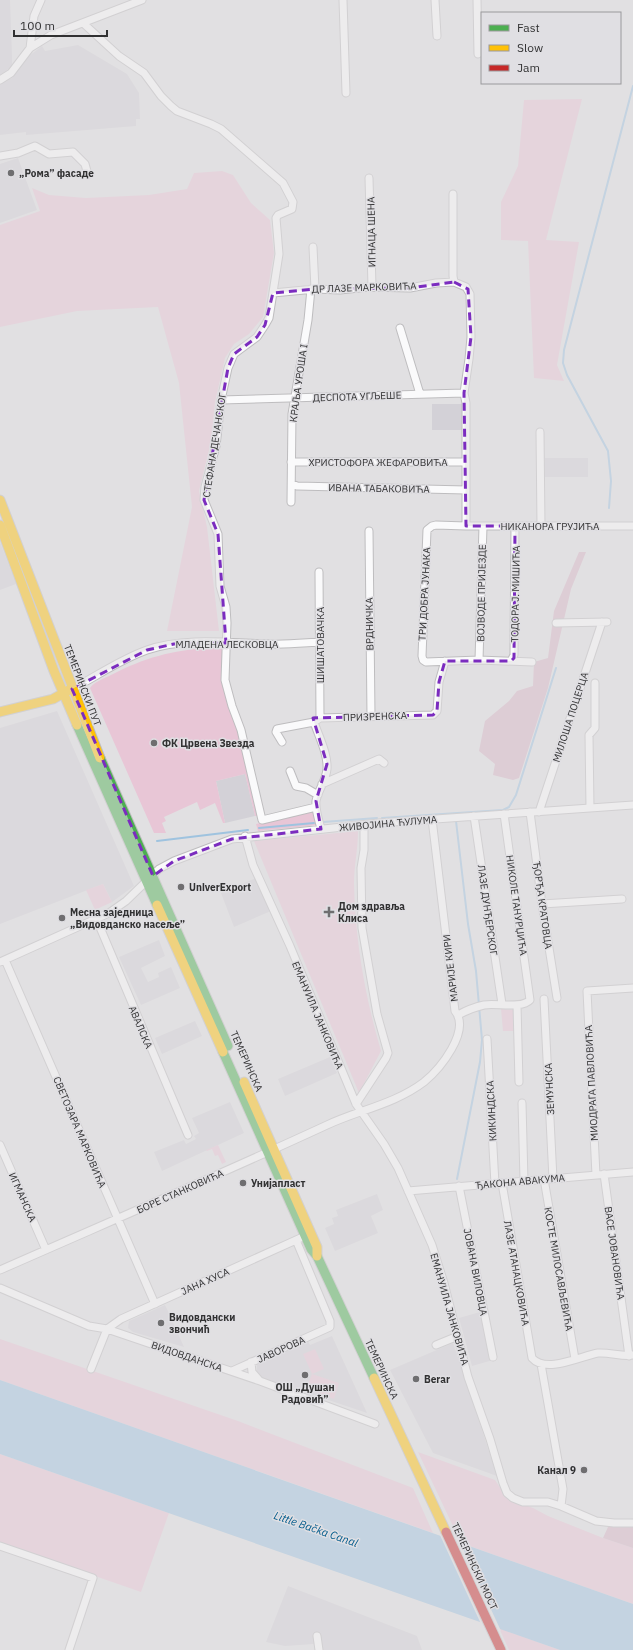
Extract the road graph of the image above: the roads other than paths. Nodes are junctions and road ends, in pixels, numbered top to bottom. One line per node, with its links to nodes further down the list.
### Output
1 (41, 0): 8 (street)
2 (142, 0): 6 (street)
3 (344, 0): 11 (street)
4 (435, 0): 7 (street)
5 (477, 0): 9 (street)
6 (83, 23): 8 (street); 20 (street, СТЕФАНА ДЕЧАНСКОГ)
7 (437, 36)
8 (30, 48): 10 (street)
9 (478, 54)
10 (0, 80)
11 (346, 93)
12 (0, 156): 13 (street)
13 (88, 175)
14 (369, 178): 18 (street, ИГНАЦА ШЕНА)
15 (453, 194): 17 (street)
16 (313, 247): 19 (street, КРАЉА УРОША I)
17 (454, 282): 18 (street, ДР ЛАЗЕ МАРКОВИЋА); 22 (street)
18 (372, 287): 19 (street, ДР ЛАЗЕ МАРКОВИЋА)
19 (313, 289): 20 (street, ДР ЛАЗЕ МАРКОВИЋА); 24 (street, КРАЉА УРОША I)
20 (273, 293): 25 (street, СТЕФАНА ДЕЧАНСКОГ)
21 (400, 328): 23 (street)
22 (464, 393): 23 (street, ДЕСПОТА УГЉЕШЕ); 28 (street)
23 (420, 394): 24 (street, ДЕСПОТА УГЉЕШЕ)
24 (294, 398): 25 (street, ДЕСПОТА УГЉЕШЕ); 27 (street, КРАЉА УРОША I)
25 (221, 400): 43 (street, СТЕФАНА ДЕЧАНСКОГ)
26 (540, 432): 37 (street)
27 (291, 462): 28 (street, ХРИСТОФОРА ЖЕФАРОВИЋА); 29 (street, КРАЉА УРОША I)
28 (466, 462): 30 (street)
29 (292, 484): 30 (street, ИВАНА ТАБАКОВИЋА); 32 (street, КРАЉА УРОША I)
30 (466, 490): 34 (street)
31 (0, 500): 50 (main road, ТЕМЕРИНСКИ ПУТ)
32 (291, 502)
33 (0, 525): 50 (main road, ТЕМЕРИНСКИ ПУТ)
34 (466, 526): 35 (street, НИКАНОРА ГРУЈИЋА); 40 (street, НИКАНОРА ГРУЈИЋА)
35 (483, 526): 36 (street, НИКАНОРА ГРУЈИЋА); 45 (street, ВОЈВОДЕ ПРИЈЕЗДЕ)
36 (515, 526): 37 (street, НИКАНОРА ГРУЈИЋА); 47 (street, ТОДОРА Ј. МИШИЋА)
37 (541, 526): 38 (street, НИКАНОРА ГРУЈИЋА)
38 (633, 526)
39 (369, 531): 52 (street, ВРДНИЧКА)
40 (427, 533): 46 (street, ТРИ ДОБРА ЈУНАКА)
41 (319, 572): 44 (street, ШИШАТОВАЧКА)
42 (556, 623): 63 (street, МИЛОША ПОЦЕРЦА)
43 (226, 642): 44 (street, МЛАДЕНА ЛЕСКОВЦА); 50 (street, МЛАДЕНА ЛЕСКОВЦА); 60 (street, СТЕФАНА ДЕЧАНСКОГ)
44 (320, 642): 53 (street, ШИШАТОВАЧКА)
45 (479, 660): 46 (street); 47 (street)
46 (445, 661): 52 (street, ПРИЗРЕНСКА)
47 (511, 661): 48 (street)
48 (532, 662)
49 (595, 683): 61 (street, МИЛОША ПОЦЕРЦА)
50 (68, 691): 51 (main road); 70 (main road, ТЕМЕРИНСКИ ПУТ)
51 (0, 712)
52 (371, 716): 53 (street, ПРИЗРЕНСКА)
53 (317, 720): 54 (street, ПРИЗРЕНСКА); 57 (street, ШИШАТОВАЧКА)
54 (282, 742)
55 (384, 763): 57 (street)
56 (290, 771): 58 (street)
57 (322, 784): 58 (street, ШИШАТОВАЧКА)
58 (318, 795): 60 (street, ШИШАТОВАЧКА)
59 (633, 805): 61 (street, ЖИВОЈИНА ЋУЛУМА)
60 (316, 807): 68 (street)
61 (590, 808): 63 (street, ЖИВОЈИНА ЋУЛУМА)
62 (530, 812): 63 (street, ЖИВОЈИНА ЋУЛУМА); 64 (street, ЖИВОЈИНА ЋУЛУМА); 72 (street, ЂОРЂА КРАТОВЦА)
63 (539, 812)
64 (504, 814): 65 (street, ЖИВОЈИНА ЋУЛУМА); 79 (street, НИКОЛЕ ТАНУРЏИЋА)
65 (474, 816): 66 (street, ЖИВОЈИНА ЋУЛУМА); 78 (street, ЛАЗЕ ДУНЂЕРСКОГ)
66 (432, 819): 67 (street, ЖИВОЈИНА ЋУЛУМА); 80 (street, МАРИЈЕ КИРИ)
67 (364, 825): 68 (street, ЖИВОЈИНА ЋУЛУМА); 84 (street)
68 (321, 829): 69 (street, ЖИВОЈИНА ЋУЛУМА)
69 (245, 836): 70 (street, ЖИВОЈИНА ЋУЛУМА); 84 (street, ЕМАНУИЛА ЈАНКОВИЋА)
70 (150, 879): 73 (street, ЖИВОЈИНА ЋУЛУМА); 88 (main road, ТЕМЕРИНСКА)
71 (622, 899): 72 (street)
72 (542, 904): 76 (street, ЂОРЂА КРАТОВЦА)
73 (96, 918): 74 (street, ЖИВОЈИНА ЋУЛУМА); 86 (street, АВАЛСКА)
74 (2, 961): 98 (street, СВЕТОЗАРА МАРКОВИЋА)
75 (633, 988): 91 (street, МИОДРАГА ПАВЛОВИЋА)
76 (557, 998)
77 (544, 999): 92 (street, ЗЕМУНСКА)
78 (502, 1004): 79 (street); 80 (street)
79 (517, 1005): 82 (street)
80 (458, 1015): 85 (street, МАРИЈЕ КИРИ)
81 (487, 1039): 95 (street, КИКИНДСКА)
82 (519, 1082)
83 (522, 1103): 94 (street)
84 (356, 1104): 85 (street, ЕМАНУИЛА ЈАНКОВИЋА)
85 (360, 1112): 88 (street, БОРЕ СТАНКОВИЋА); 97 (street, ЕМАНУИЛА ЈАНКОВИЋА)
86 (188, 1135)
87 (0, 1145): 101 (street, ИГМАНСКА)
88 (270, 1151): 98 (street, БОРЕ СТАНКОВИЋА); 99 (main road, ТЕМЕРИНСКА); 102 (main road, ТЕМЕРИНСКА)
89 (633, 1172): 90 (street, ЂАКОНА АВАКУМА)
90 (604, 1174): 91 (street, ЂАКОНА АВАКУМА); 109 (street, ВАСЕ ЈОВАНОВИЋА)
91 (596, 1175): 92 (street, ЂАКОНА АВАКУМА)
92 (553, 1179): 93 (street, ЂАКОНА АВАКУМА)
93 (544, 1180): 94 (street, ЂАКОНА АВАКУМА); 111 (street, КОСТЕ МИЛОСАВЉЕВИЋА)
94 (524, 1181): 95 (street, ЂАКОНА АВАКУМА)
95 (498, 1183): 96 (street, ЂАКОНА АВАКУМА); 113 (street, ЛАЗЕ АТАНАЦКОВИЋА)
96 (459, 1186): 97 (street, ЂАКОНА АВАКУМА); 110 (street, ЈОВАНА ВИЛОВЦА)
97 (408, 1191): 107 (street, ЕМАНУИЛА ЈАНКОВИЋА)
98 (117, 1219): 101 (street, БОРЕ СТАНКОВИЋА); 105 (street, СВЕТОЗАРА МАРКОВИЋА)
99 (305, 1236): 100 (street, ЈАНА ХУСА); 102 (main road, ТЕМЕРИНСКА)
100 (296, 1240): 105 (street, ЈАНА ХУСА); 112 (street, ЈАВОРОВА)
101 (46, 1250): 103 (street, БОРЕ СТАНКОВИЋА)
102 (318, 1256): 118 (main road, ТЕМЕРИНСКА)
103 (0, 1270)
104 (0, 1288): 106 (street, ВИДОВДАНСКА)
105 (155, 1304): 106 (street, ЈАНА ХУСА)
106 (107, 1329): 114 (street); 115 (street, ВИДОВДАНСКА)
107 (458, 1336): 108 (street); 119 (street, ЕМАНУИЛА ЈАНКОВИЋА)
108 (436, 1345)
109 (631, 1355): 111 (street)
110 (493, 1357)
111 (575, 1359): 113 (street)
112 (251, 1362): 115 (street, ЈАВОРОВА); 116 (street)
113 (538, 1363): 119 (street, ЛАЗЕ АТАНАЦКОВИЋА)
114 (91, 1369)
115 (232, 1371): 116 (street, ВИДОВДАНСКА)
116 (260, 1381): 117 (street, ВИДОВДАНСКА)
117 (375, 1424)
118 (428, 1490): 125 (main road, ТЕМЕРИНСКИ МОСТ)
119 (561, 1506): 120 (street, ЕМАНУИЛА ЈАНКОВИЋА)
120 (633, 1523)
121 (0, 1546): 123 (street)
122 (317, 1636): 124 (street)
123 (69, 1650)
124 (319, 1650)
125 (501, 1650)

